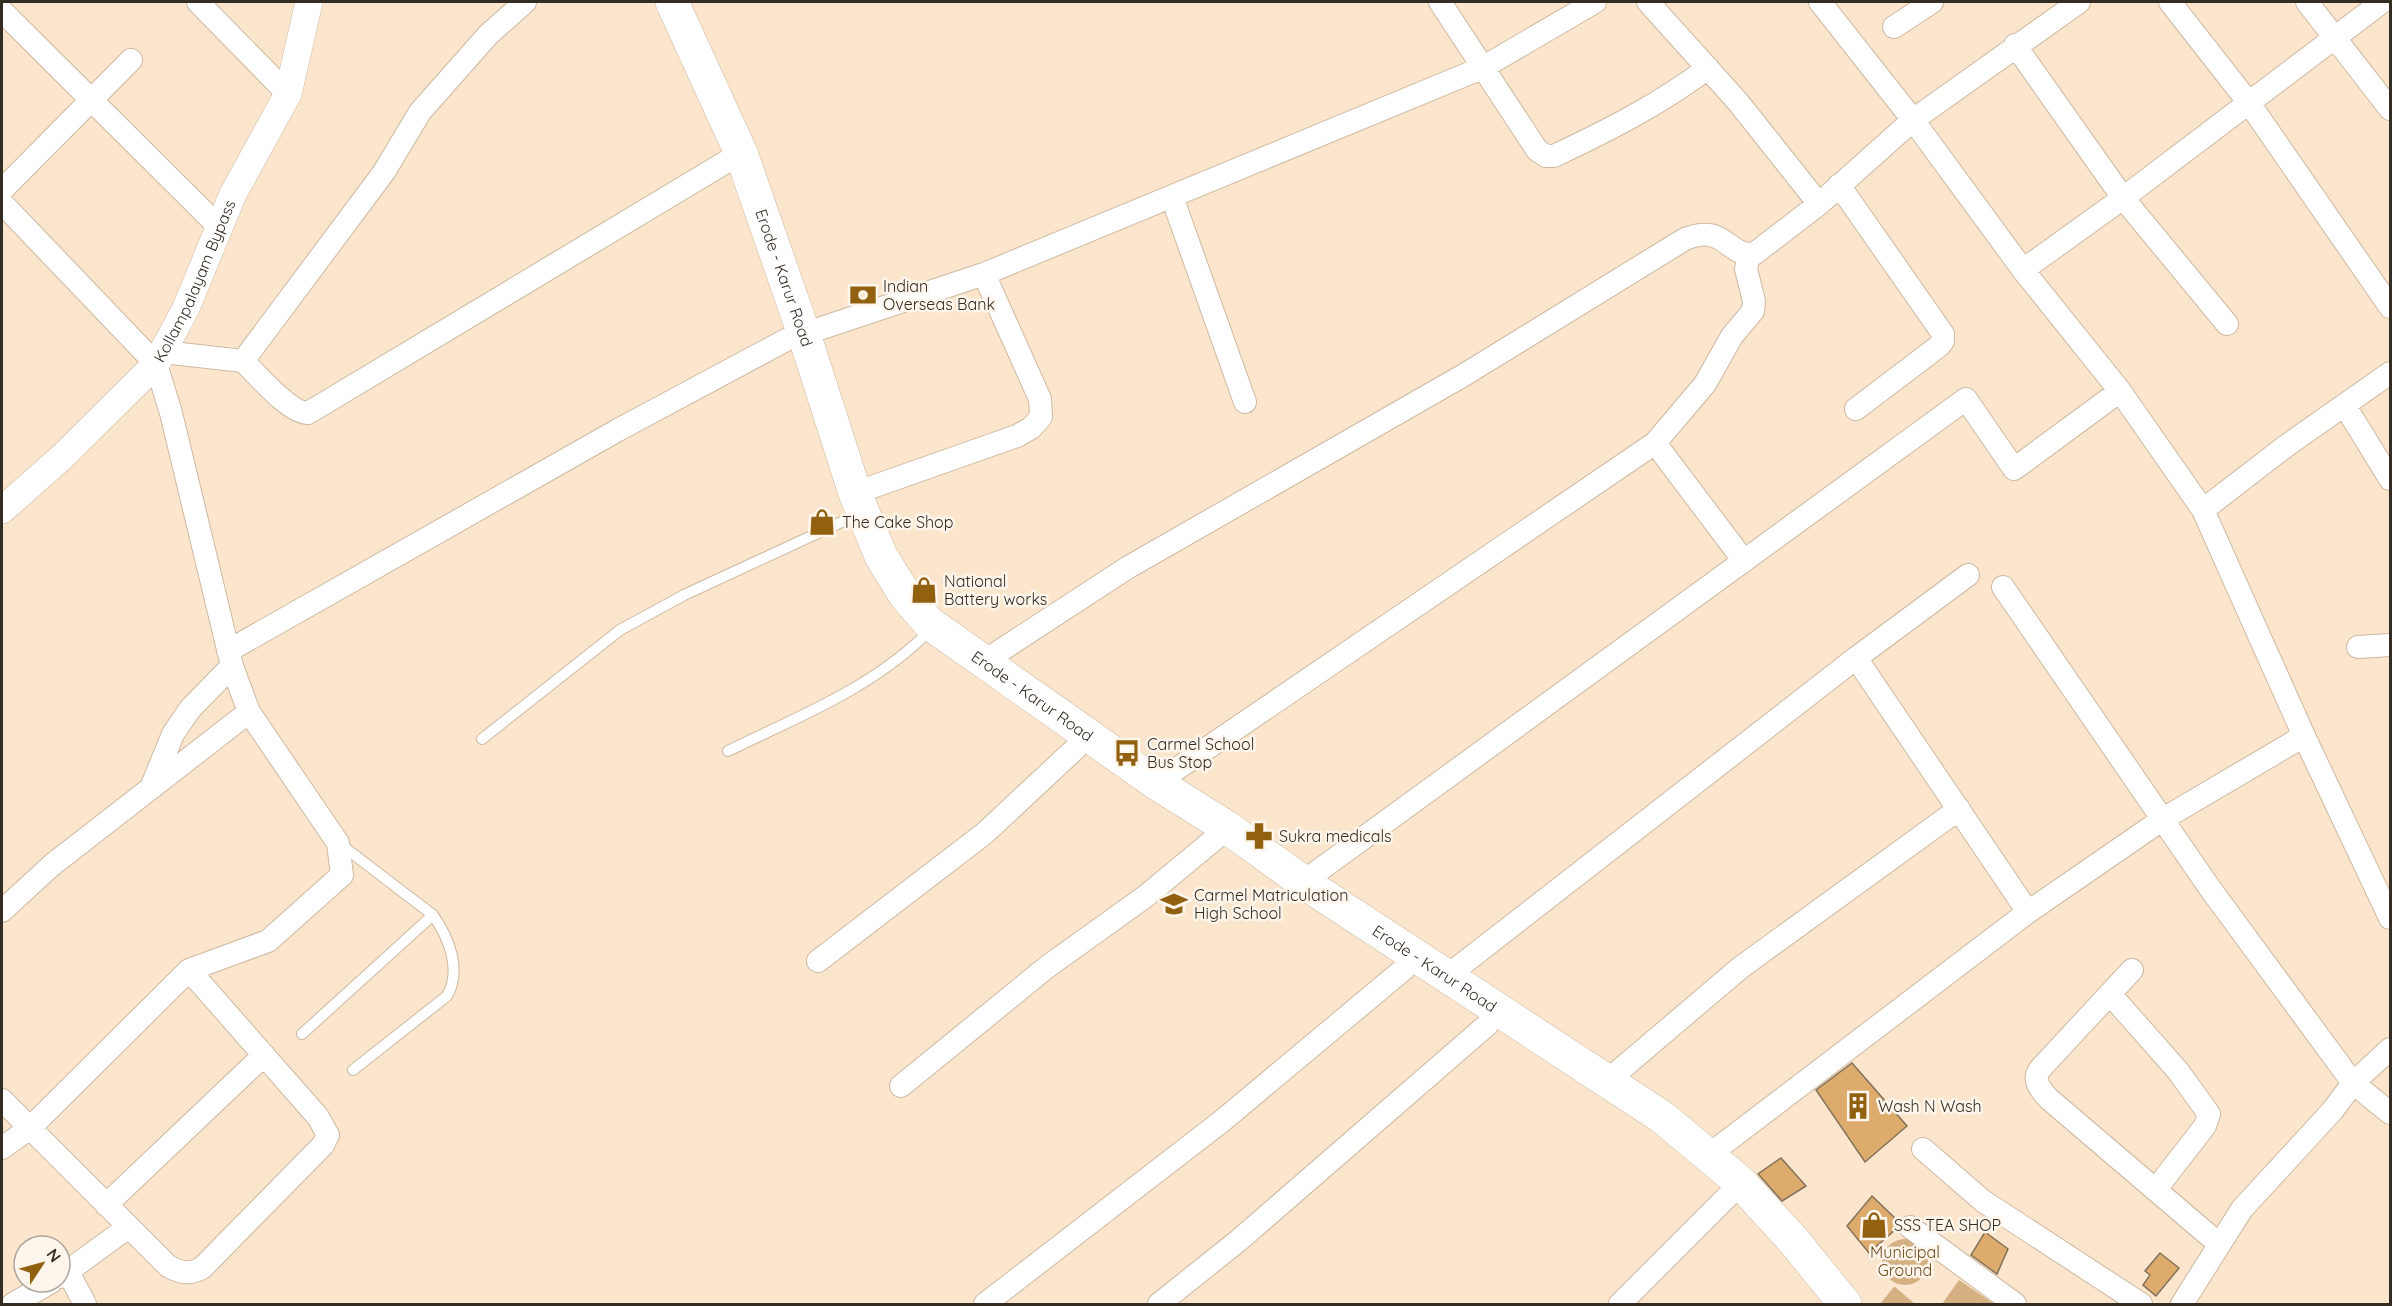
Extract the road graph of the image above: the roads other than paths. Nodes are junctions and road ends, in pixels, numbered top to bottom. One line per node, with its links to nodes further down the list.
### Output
1 (198, 2): 22 (street)
2 (309, 2): 22 (street, Kollampalayam Bypass)
3 (525, 2): 42 (street)
4 (651, 2): 27 (main road, Erode - Karur Road)
5 (672, 2): 27 (main road, Erode - Karur Road)
6 (1440, 2): 20 (street)
7 (1595, 2): 20 (street)
8 (1648, 2): 21 (street)
9 (1820, 2): 26 (street)
10 (1932, 2): 16 (street)
11 (2170, 2): 24 (street)
12 (2307, 2): 17 (street)
13 (2382, 2): 17 (street)
14 (2072, 3): 18 (street)
15 (2, 11): 23 (street)
16 (1894, 27)
17 (2335, 36): 24 (street); 25 (street)
18 (2015, 45): 26 (street); 31 (street)
19 (131, 60): 23 (street)
20 (1482, 68): 21 (street); 30 (street)
21 (1708, 68): 33 (street)
22 (288, 94): 34 (street, Kollampalayam Bypass)
23 (92, 101): 29 (street); 34 (street)
24 (2249, 103): 31 (street); 38 (street)
25 (2391, 109)
26 (1913, 120): 28 (street); 36 (street)
27 (732, 158): 40 (main road, Erode - Karur Road); 42 (street)
28 (1839, 185): 33 (street); 47 (street)
29 (2, 190)
30 (1172, 197): 37 (street); 45 (street)
31 (2123, 198): 36 (street); 39 (street)
32 (2, 203): 41 (street)
33 (1819, 204): 35 (street)
34 (220, 228): 41 (street, Kollampalayam Bypass)
35 (1749, 254): 48 (street); 61 (street)
36 (2023, 270): 44 (street)
37 (984, 274): 40 (street); 50 (street)
38 (2391, 307)
39 (2228, 324)
40 (795, 337): 50 (main road, Erode - Karur Road); 60 (street)
41 (159, 358): 42 (street); 51 (street, Kollampalayam Bypass); 60 (street)
42 (243, 361)
43 (2391, 373): 46 (street)
44 (2120, 391): 52 (street); 53 (street)
45 (1245, 402)
46 (2345, 406): 49 (street); 52 (street)
47 (1856, 409)
48 (1655, 442): 53 (street); 67 (street)
49 (2391, 479)
50 (851, 506): 56 (main road, Erode - Karur Road); 61 (main road, Erode - Karur Road); 64 (lane)
51 (2, 510)
52 (2203, 510): 63 (street)
53 (1744, 561): 73 (street)
54 (1968, 575): 59 (street)
55 (2003, 586): 70 (street)
56 (923, 637): 65 (main road, Erode - Karur Road); 66 (lane)
57 (2391, 645): 58 (street)
58 (2358, 647)
59 (1856, 658): 69 (street); 82 (street)
60 (230, 659): 62 (street); 68 (street)
61 (983, 662): 67 (main road, Erode - Karur Road)
62 (249, 712): 68 (street); 72 (street)
63 (2304, 736): 70 (street); 77 (street)
64 (482, 739)
65 (1076, 748): 71 (main road, Erode - Karur Road); 78 (street)
66 (728, 751)
67 (1156, 783): 71 (main road, Erode - Karur Road)
68 (151, 788): 74 (street)
69 (1959, 809): 75 (street); 89 (street)
70 (2163, 819): 75 (street); 90 (street)
71 (1221, 834): 73 (main road, Erode - Karur Road); 79 (main road, Erode - Karur Road); 91 (street)
72 (338, 843): 76 (lane); 80 (street)
73 (1303, 882): 82 (main road, Erode - Karur Road)
74 (2, 911)
75 (2028, 912): 97 (street)
76 (433, 915): 85 (lane); 88 (lane)
77 (2391, 918)
78 (818, 961)
79 (1404, 969): 84 (main road, Erode - Karur Road); 109 (street)
80 (189, 970): 87 (street); 94 (street)
81 (2132, 970): 83 (street)
82 (1446, 976): 89 (main road, Erode - Karur Road)
83 (2110, 994): 98 (street); 98 (street)
84 (1487, 1025): 99 (main road, Erode - Karur Road); 110 (street)
85 (302, 1034)
86 (2391, 1049): 90 (street)
87 (264, 1055): 100 (street); 102 (street)
88 (353, 1070)
89 (1607, 1081): 97 (main road, Erode - Karur Road)
90 (2353, 1083): 93 (street); 103 (street)
91 (901, 1086)
92 (2, 1100): 94 (street)
93 (2391, 1113)
94 (30, 1128): 95 (street); 100 (street)
95 (2, 1148)
96 (1923, 1149): 115 (street)
97 (1710, 1154): 113 (main road, Erode - Karur Road)
98 (2156, 1189): 103 (street)
99 (1728, 1196): 111 (street); 112 (main road, Erode - Karur Road)
100 (106, 1205): 102 (street)
101 (1910, 1227): 114 (street)
102 (127, 1228): 104 (street)
103 (2219, 1244): 116 (street)
104 (72, 1268)
105 (72, 1290): 108 (street)
106 (31, 1294): 107 (street)
107 (13, 1305)
108 (85, 1305)
109 (985, 1305)
110 (1159, 1305)
111 (1620, 1305)
112 (1823, 1305)
113 (1845, 1305)
114 (2015, 1305)
115 (2141, 1305)
116 (2182, 1305)

